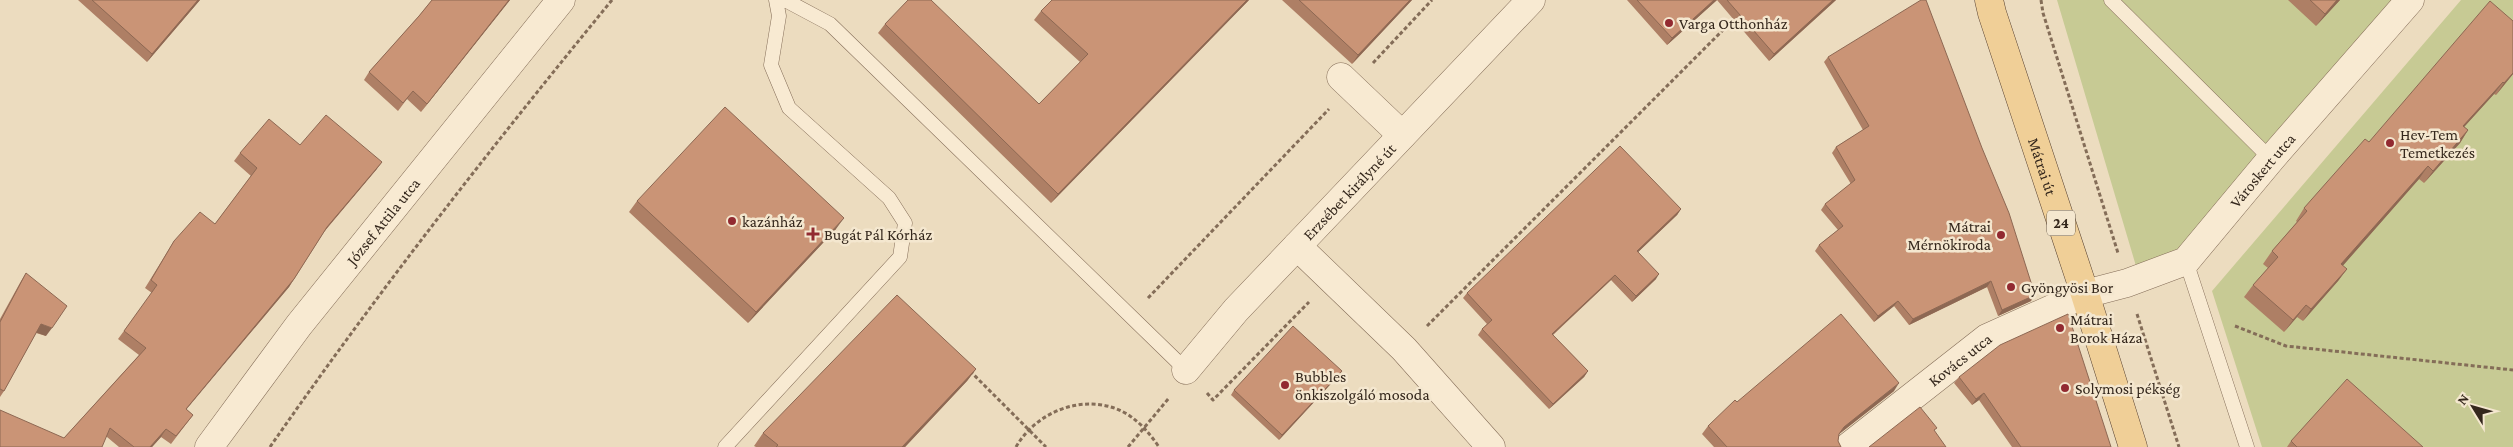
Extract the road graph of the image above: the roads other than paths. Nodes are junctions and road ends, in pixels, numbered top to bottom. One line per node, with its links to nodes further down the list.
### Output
1 (561, 0): 15 (street, József Attila utca)
2 (776, 0): 16 (lane)
3 (785, 0): 14 (lane)
4 (1531, 0): 9 (street, Erzsébet királyné út)
5 (1989, 0): 13 (main road, Mátrai út / 24)
6 (2110, 0): 10 (lane)
7 (2410, 0): 10 (street, Városkert utca)
8 (1346, 82): 9 (street)
9 (1402, 136): 11 (street, Erzsébet királyné út)
10 (2271, 159): 12 (street, Városkert utca)
11 (1298, 246): 14 (street); 17 (street, Erzsébet királyné út)
12 (2186, 261): 13 (street, Városkert utca); 20 (lane)
13 (2085, 294): 18 (street, Kovács utca); 19 (main road, Mátrai út / 24)
14 (1186, 370)
15 (209, 447)
16 (725, 447)
17 (1491, 447)
18 (1848, 447)
19 (2133, 447)
20 (2247, 447)

